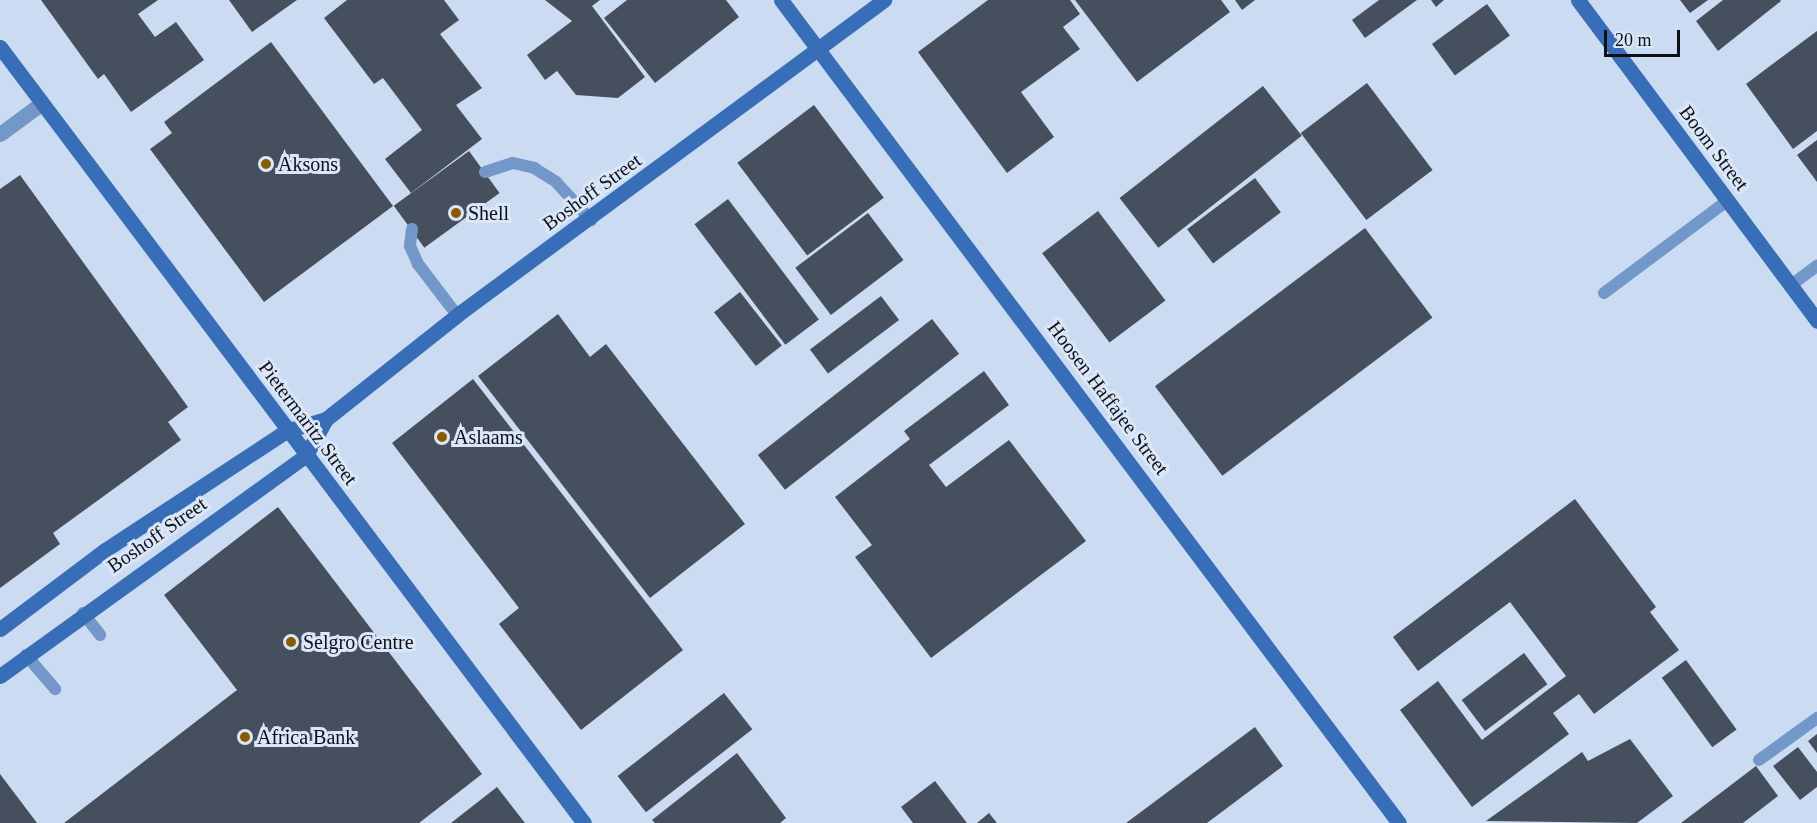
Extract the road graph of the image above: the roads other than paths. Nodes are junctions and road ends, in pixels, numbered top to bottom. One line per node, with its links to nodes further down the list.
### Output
1 (781, 0): 5 (street, Hoosen Haffajee Street)
2 (884, 0): 5 (street, Boshoff Street)
3 (1578, 0): 9 (street, Boom Street)
4 (0, 47): 6 (street, Pietermaritz Street)
5 (818, 50): 10 (street, Boshoff Street); 29 (street, Hoosen Haffajee Street)
6 (42, 103): 7 (street); 18 (street, Pietermaritz Street)
7 (0, 134)
8 (485, 172): 10 (lane)
9 (1727, 201): 13 (street, Boom Street); 14 (lane)
10 (591, 220): 15 (street, Boshoff Street)
11 (412, 230): 15 (lane)
12 (1817, 266): 13 (lane)
13 (1790, 286): 16 (street, Boom Street)
14 (1604, 293)
15 (458, 315): 17 (street, Boshoff Street)
16 (1817, 321)
17 (326, 419): 18 (street, Boshoff Street); 19 (street, Boshoff Street)
18 (286, 431): 19 (street, Pietermaritz Street); 21 (street, Boshoff Street)
19 (306, 455): 20 (street, Boshoff Street); 28 (street, Pietermaritz Street)
20 (83, 613): 22 (lane); 23 (street, Boshoff Street)
21 (0, 629)
22 (100, 635)
23 (26, 655): 24 (street, Boshoff Street); 25 (lane)
24 (0, 675)
25 (55, 689)
26 (1817, 718): 27 (lane)
27 (1759, 760)
28 (584, 823)
29 (1399, 823)

